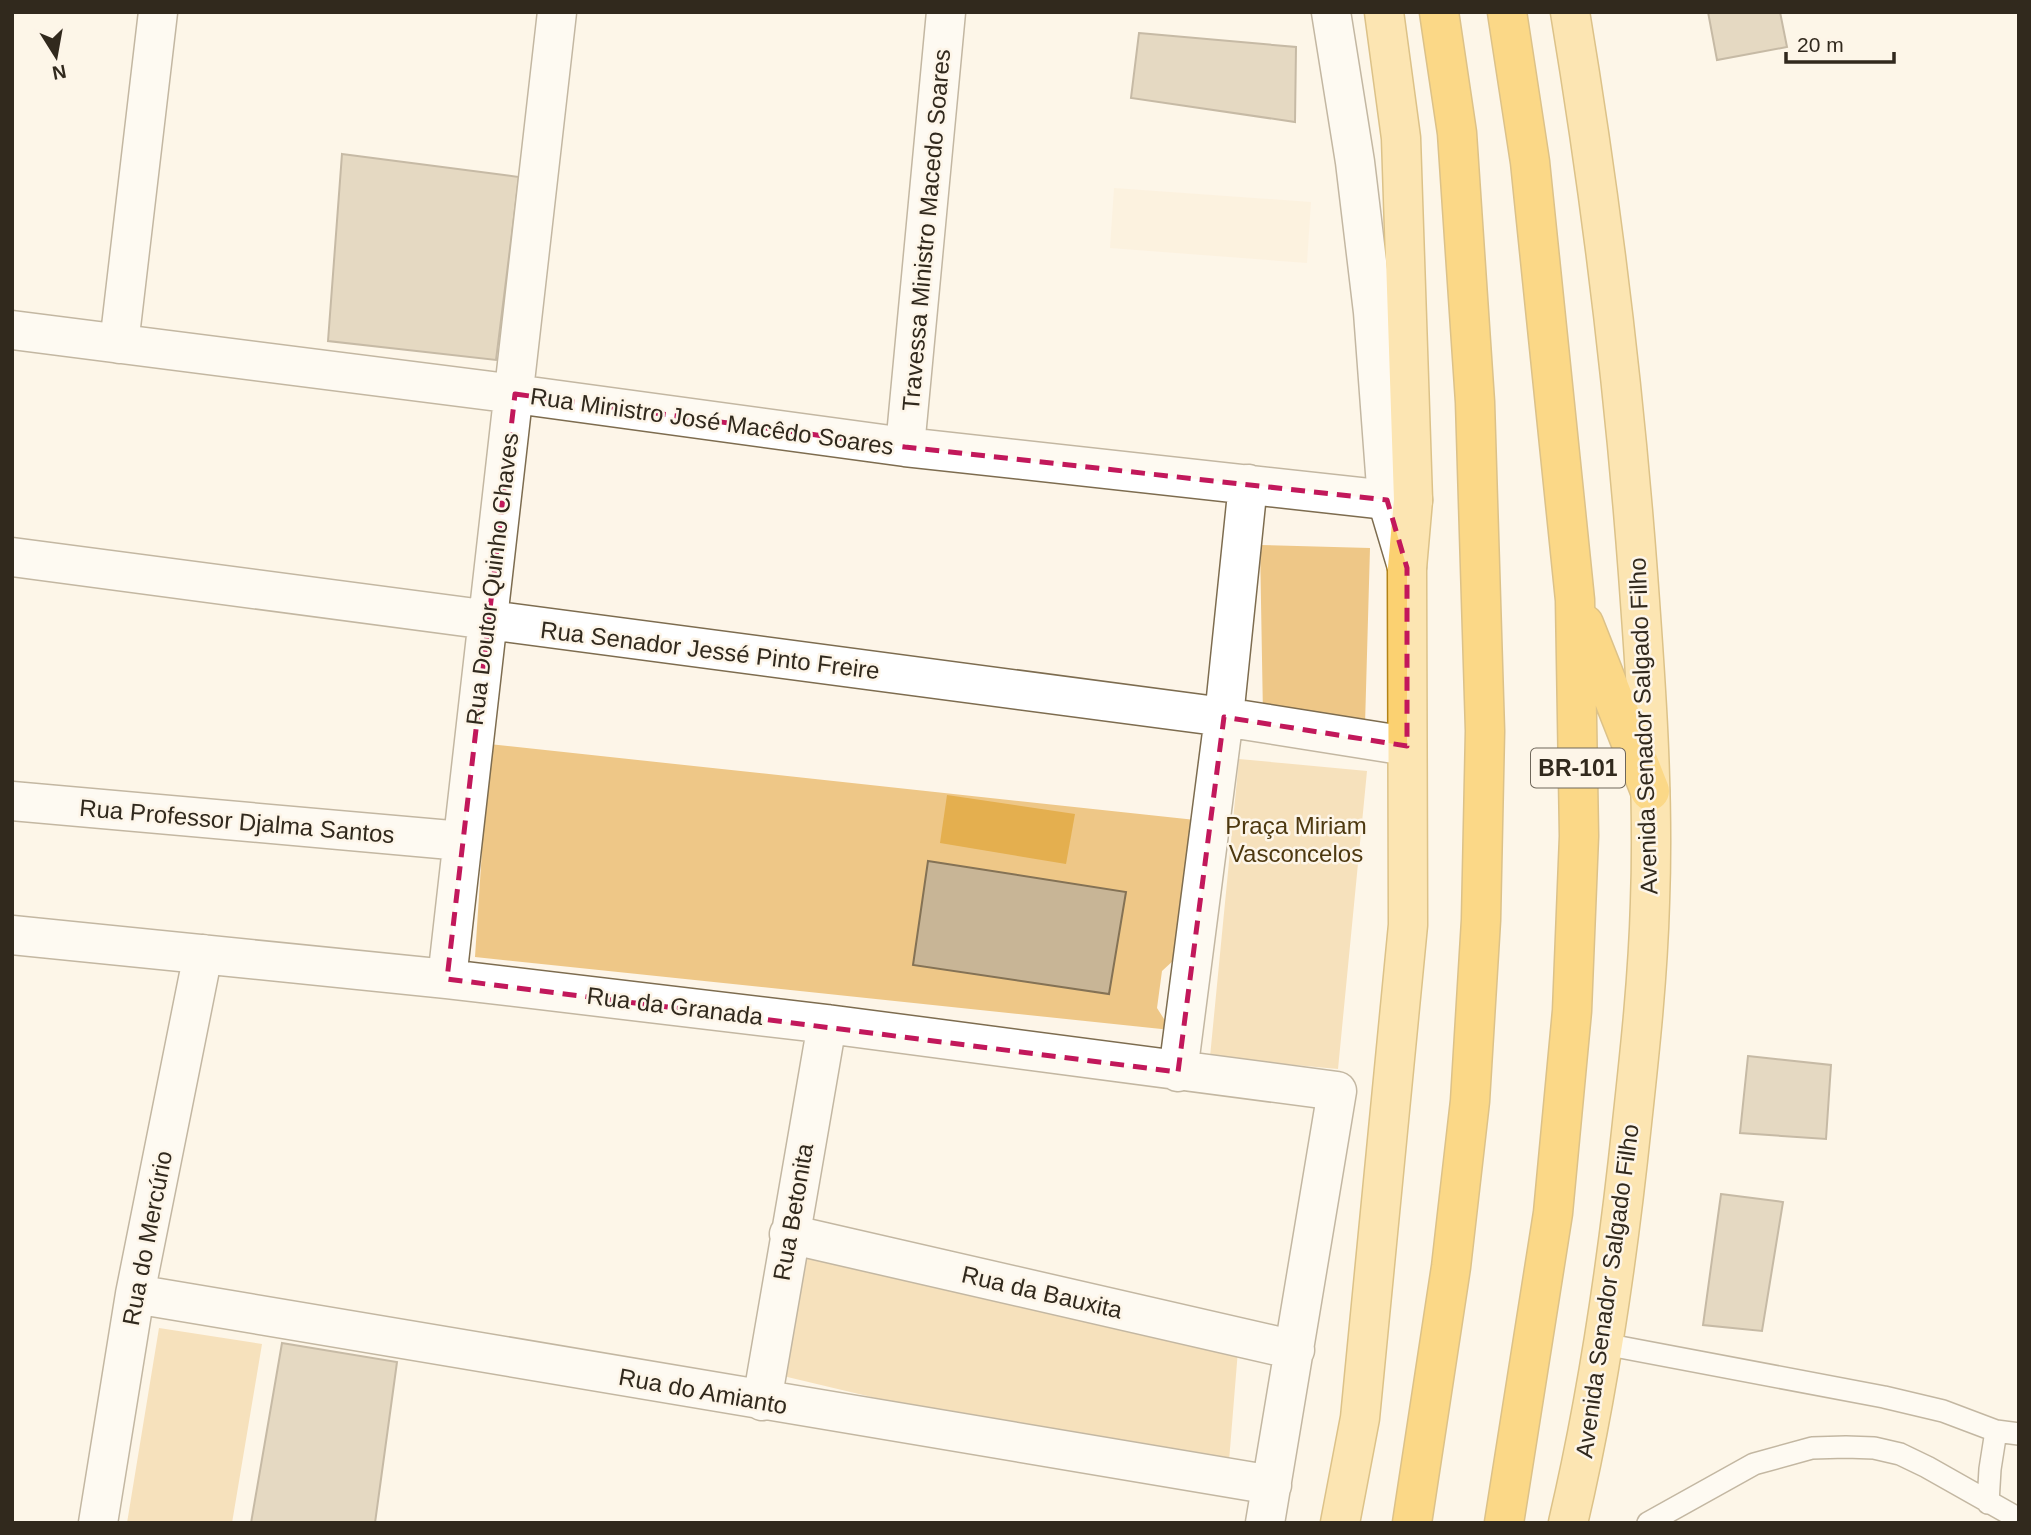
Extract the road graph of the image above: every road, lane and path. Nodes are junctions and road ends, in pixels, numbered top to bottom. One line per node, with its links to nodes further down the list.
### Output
1 (158, 12): 10 (street)
2 (558, 12): 11 (street, Rua Doutor Quinho Chaves)
3 (946, 12): 12 (street, Travessa Ministro Macedo Soares)
4 (1331, 12): 14 (street)
5 (1384, 12): 14 (main road)
6 (1439, 12): 41 (highway)
7 (1507, 12): 16 (highway, BR-101)
8 (1570, 12): 20 (main road, Avenida Senador Salgado Filho)
9 (12, 330): 10 (street, Rua Ministro José Macêdo Soares)
10 (119, 344): 11 (street, Rua Ministro José Macêdo Soares)
11 (514, 394): 12 (street, Rua Ministro José Macêdo Soares); 17 (street, Rua Doutor Quinho Chaves)
12 (905, 447): 13 (street, Rua Ministro José Macêdo Soares)
13 (1248, 484): 14 (street, Rua Ministro José Macêdo Soares); 18 (street)
14 (1400, 500): 19 (main road)
15 (12, 558): 17 (street, Rua Senador Jessé Pinto Freire)
16 (1575, 600): 20 (highway); 42 (highway, BR-101)
17 (486, 620): 18 (street, Rua Senador Jessé Pinto Freire); 22 (street, Rua Doutor Quinho Chaves)
18 (1224, 717): 19 (street, Rua Senador Jessé Pinto Freire); 27 (street)
19 (1407, 746): 40 (main road)
20 (1650, 791): 30 (main road, Avenida Senador Salgado Filho)
21 (12, 801): 22 (street, Rua Professor Djalma Santos)
22 (462, 842): 25 (street, Rua Doutor Quinho Chaves)
23 (12, 935): 24 (street, Rua da Granada)
24 (204, 954): 25 (street, Rua da Granada); 29 (street, Rua do Mercúrio)
25 (447, 979): 26 (street, Rua da Granada)
26 (827, 1024): 27 (street, Rua da Granada); 28 (street, Rua Betonita)
27 (1178, 1072): 31 (street, Rua da Granada)
28 (789, 1234): 31 (street, Rua da Bauxita); 32 (street, Rua Betonita)
29 (135, 1294): 32 (street, Rua do Amianto); 38 (street, Rua do Mercúrio)
30 (1604, 1344): 33 (lane); 43 (main road, Avenida Senador Salgado Filho)
31 (1295, 1350): 35 (street)
32 (762, 1401): 35 (street, Rua do Amianto)
33 (1996, 1431): 34 (lane); 36 (lane)
34 (2019, 1434)
35 (1272, 1485): 39 (street)
36 (1988, 1503): 37 (lane); 44 (lane)
37 (2013, 1519)
38 (98, 1523)
39 (1265, 1523)
40 (1340, 1523)
41 (1412, 1523)
42 (1504, 1523)
43 (1569, 1523)
44 (1648, 1523)

